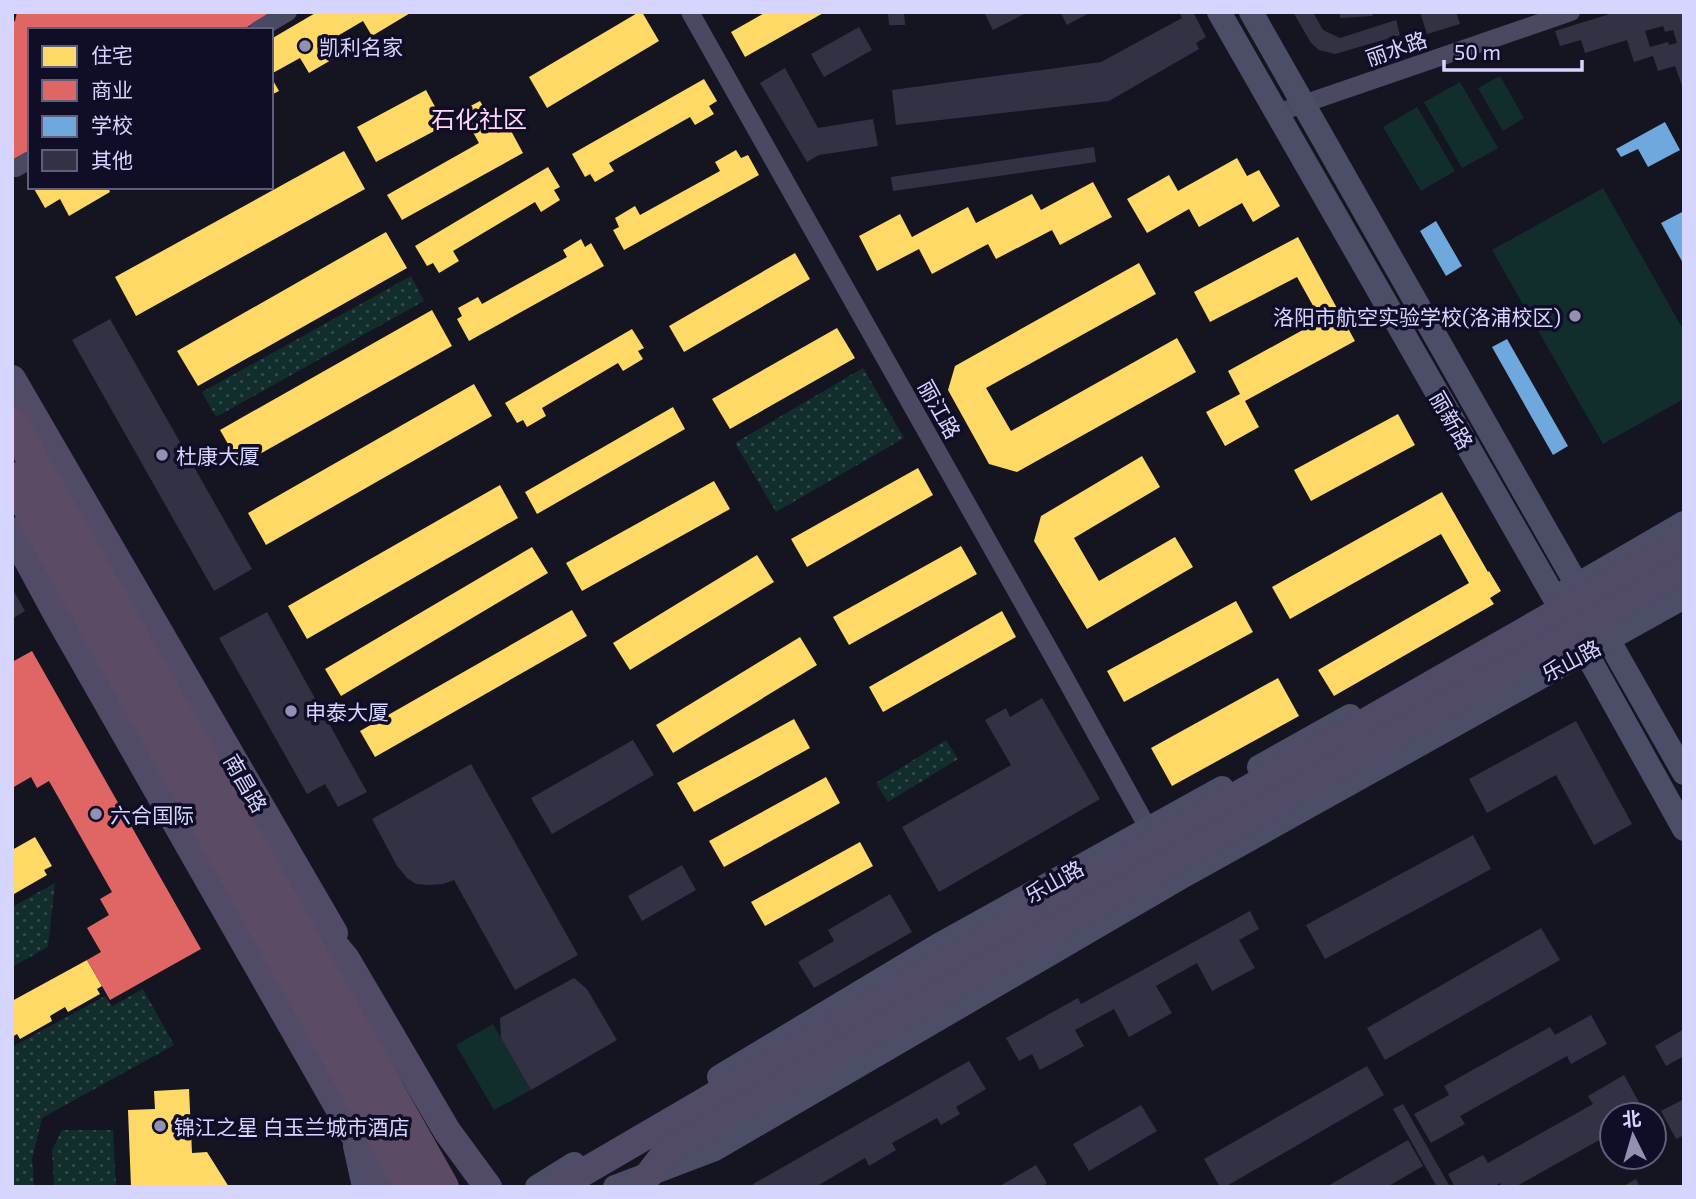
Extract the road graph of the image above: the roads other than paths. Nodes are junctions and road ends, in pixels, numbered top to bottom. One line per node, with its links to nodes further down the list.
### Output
1 (288, 12): 6 (street)
2 (690, 12): 22 (street, 丽江路)
3 (1219, 12): 8 (main road, 丽新路)
4 (1251, 12): 7 (main road, 丽新路)
5 (1571, 12): 7 (street, 丽水路)
6 (261, 28)
7 (1303, 104): 8 (street, 丽水路); 16 (main road, 丽新路)
8 (1277, 113): 18 (main road, 丽新路)
9 (12, 379): 25 (main road, 南昌路)
10 (12, 423): 24 (highway, 南昌路, bridge)
11 (12, 478): 30 (highway, bridge)
12 (1684, 523): 16 (main road, 乐山路)
13 (12, 531): 26 (main road)
14 (1684, 540): 35 (main road, bridge)
15 (1684, 569): 37 (main road, bridge)
16 (1577, 585): 18 (main road, 乐山路); 19 (main road, 丽新路)
17 (1684, 597): 19 (main road, 乐山路)
18 (1564, 615): 19 (main road, 乐山路); 20 (main road, 丽新路); 22 (main road, 乐山路); 35 (main road, 乐山路); 36 (main road, 乐山路)
19 (1609, 640): 20 (main road, 乐山路); 21 (main road, 丽新路)
20 (1585, 651): 23 (main road, 丽新路); 36 (main road, 乐山路)
21 (1684, 773)
22 (1149, 828): 34 (main road, 乐山路)
23 (1684, 829)
24 (252, 848): 31 (highway, 南昌路, bridge); 33 (main road, bridge)
25 (289, 856): 26 (main road); 32 (main road, 南昌路)
26 (219, 897): 27 (main road)
27 (349, 1126): 28 (main road); 29 (main road)
28 (364, 1187)
29 (384, 1187)
30 (411, 1187)
31 (443, 1187)
32 (482, 1187)
33 (488, 1187)
34 (537, 1187)
35 (559, 1187)
36 (612, 1187)
37 (639, 1187)

